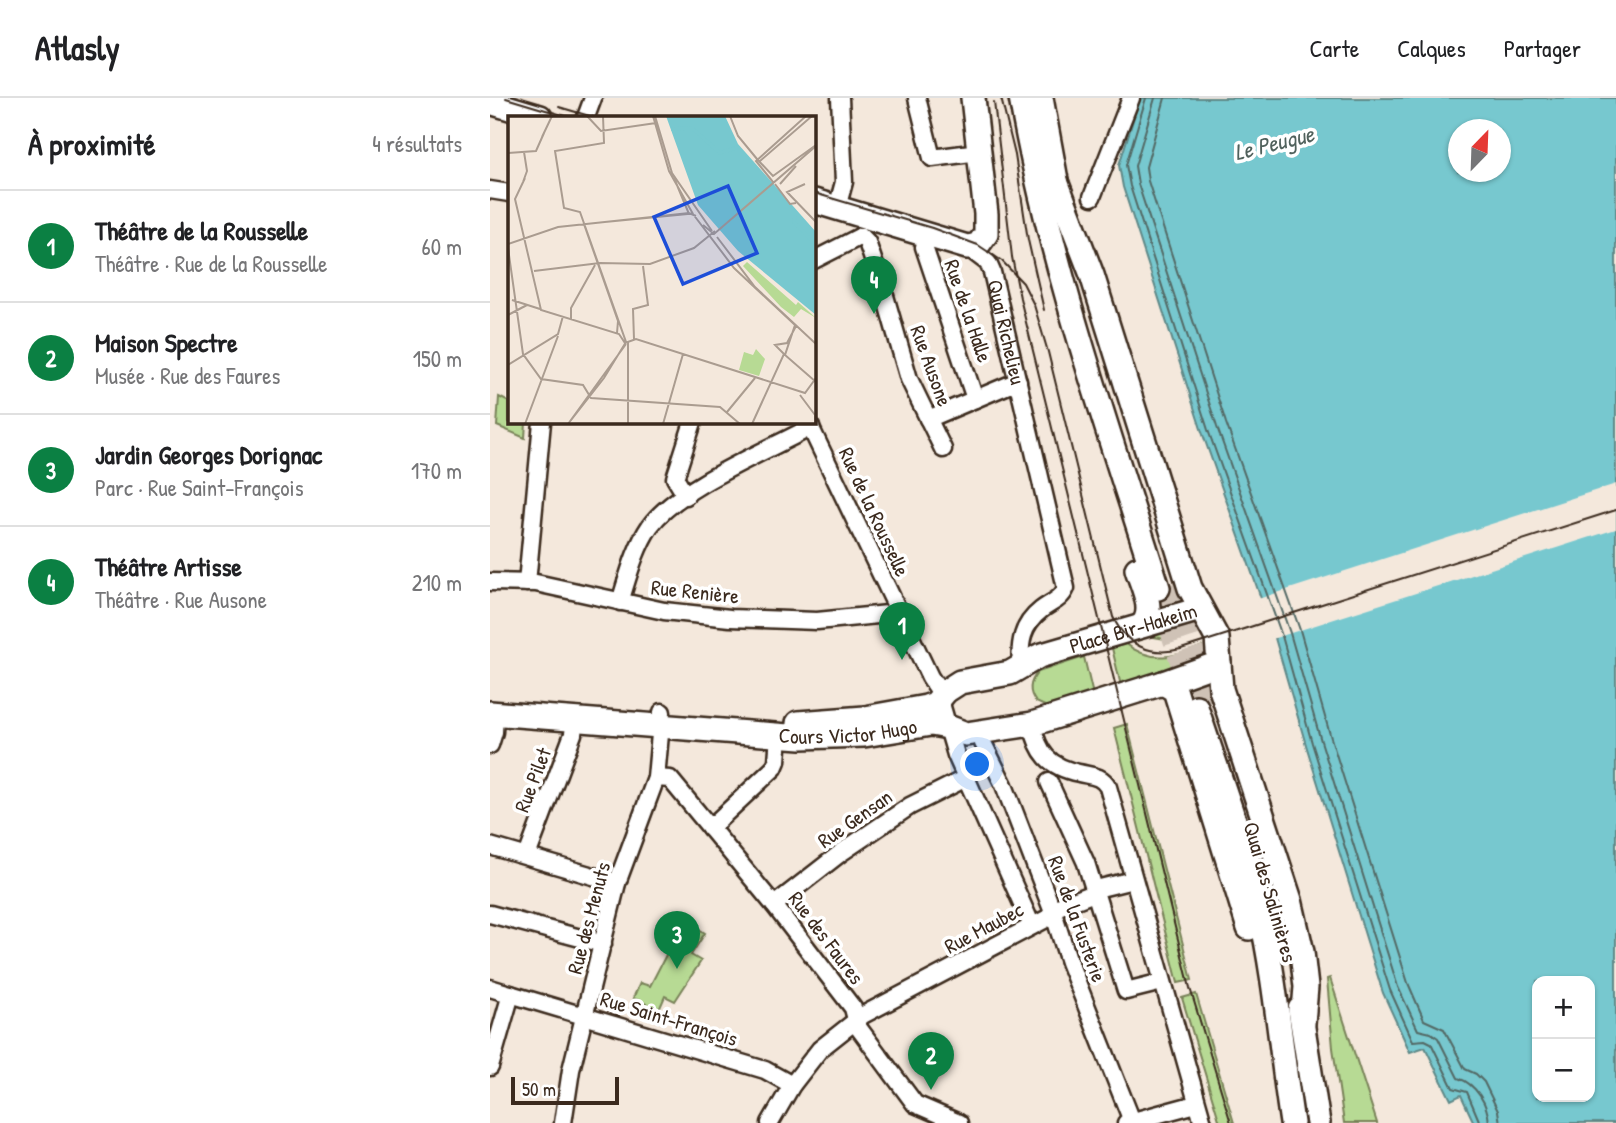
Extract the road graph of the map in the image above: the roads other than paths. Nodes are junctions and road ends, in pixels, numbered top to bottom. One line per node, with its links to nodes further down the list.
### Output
1 (593, 98): 10 (street)
2 (841, 98): 17 (street)
3 (917, 98): 11 (street)
4 (973, 98): 11 (main road)
5 (1021, 98): 12 (main road)
6 (1041, 98): 12 (main road)
7 (1131, 98): 15 (street)
8 (490, 102): 9 (main road)
9 (537, 116)
10 (586, 116)
11 (979, 152): 20 (main road)
12 (1046, 178): 32 (main road); 35 (main road); 36 (main road)
13 (490, 190): 14 (street)
14 (508, 193)
15 (1092, 197)
16 (816, 202): 17 (main road)
17 (837, 208): 18 (main road)
18 (864, 227): 19 (main road); 21 (street); 24 (street, Rue Ausone)
19 (928, 236): 20 (main road); 23 (street, Rue de la Halle)
20 (967, 247): 22 (street, Quai Richelieu)
21 (816, 259)
22 (1018, 381): 23 (street); 38 (street, Quai Richelieu)
23 (975, 399): 24 (street)
24 (928, 419): 28 (street, Rue Ausone)
25 (542, 424): 31 (street)
26 (692, 424): 29 (street)
27 (809, 424): 29 (street); 34 (street, Rue de la Rousselle)
28 (943, 449)
29 (686, 496): 33 (street)
30 (490, 582): 31 (street, Rue Renière)
31 (527, 583): 33 (street, Rue Renière)
32 (1166, 585)
33 (620, 602): 34 (street, Rue Renière)
34 (897, 609): 40 (street, Rue de la Rousselle)
35 (1200, 609): 36 (main road, Place Bir-Hakeim); 37 (main road, Place Bir-Hakeim)
36 (1142, 625): 38 (main road, Place Bir-Hakeim)
37 (1219, 663): 39 (main road); 68 (main road, Place Bir-Hakeim)
38 (1021, 666): 40 (main road, Cours Victor Hugo)
39 (1163, 683): 44 (main road); 69 (main road)
40 (942, 695): 43 (main road, Cours Victor Hugo); 45 (street)
41 (492, 708): 42 (main road, Cours Victor Hugo); 43 (main road, Cours Victor Hugo); 48 (street)
42 (575, 719): 43 (main road, Cours Victor Hugo); 54 (street, Rue Pilet)
43 (661, 719): 47 (main road, Cours Victor Hugo); 50 (street, Rue des Menuts)
44 (1032, 724): 46 (main road, Cours Victor Hugo); 49 (street)
45 (948, 727): 46 (main road, Cours Victor Hugo); 47 (main road, Cours Victor Hugo); 51 (street)
46 (980, 733): 59 (street, Rue de la Fusterie)
47 (779, 736): 52 (street)
48 (490, 745)
49 (1052, 773): 55 (street); 57 (street)
50 (656, 778): 52 (street, Rue des Faures); 56 (street, Rue des Menuts)
51 (966, 778): 58 (street, Rue Gensan); 61 (street)
52 (710, 828): 58 (street, Rue des Faures)
53 (490, 846): 54 (street)
54 (527, 856): 56 (street)
55 (1133, 880): 57 (street, Rue Maubec); 63 (street)
56 (617, 883): 62 (street, Rue des Menuts)
57 (1096, 889): 59 (street, Rue Maubec); 63 (street)
58 (774, 905): 67 (street, Rue des Faures)
59 (1053, 912): 61 (street, Rue Maubec); 73 (street, Rue de la Fusterie)
60 (490, 914): 62 (street)
61 (1032, 926): 67 (street, Rue Maubec)
62 (603, 944): 66 (street, Rue des Menuts)
63 (1162, 982): 72 (street)
64 (490, 988): 65 (street, Rue Saint-François)
65 (511, 994): 66 (street, Rue Saint-François); 70 (street)
66 (585, 1016): 71 (street, Rue Saint-François); 74 (street, Rue des Menuts)
67 (855, 1021): 71 (street, Rue Maubec); 76 (street, Rue des Faures)
68 (1303, 1023): 69 (main road, Quai des Salinières); 79 (main road, Quai des Salinières)
69 (1278, 1026): 78 (main road, Quai des Salinières)
70 (490, 1067)
71 (792, 1085): 75 (street, Rue Maubec)
72 (1196, 1104): 73 (street); 77 (street)
73 (1130, 1122)
74 (563, 1123)
75 (770, 1123)
76 (958, 1123)
77 (1203, 1123)
78 (1292, 1123)
79 (1318, 1123)

